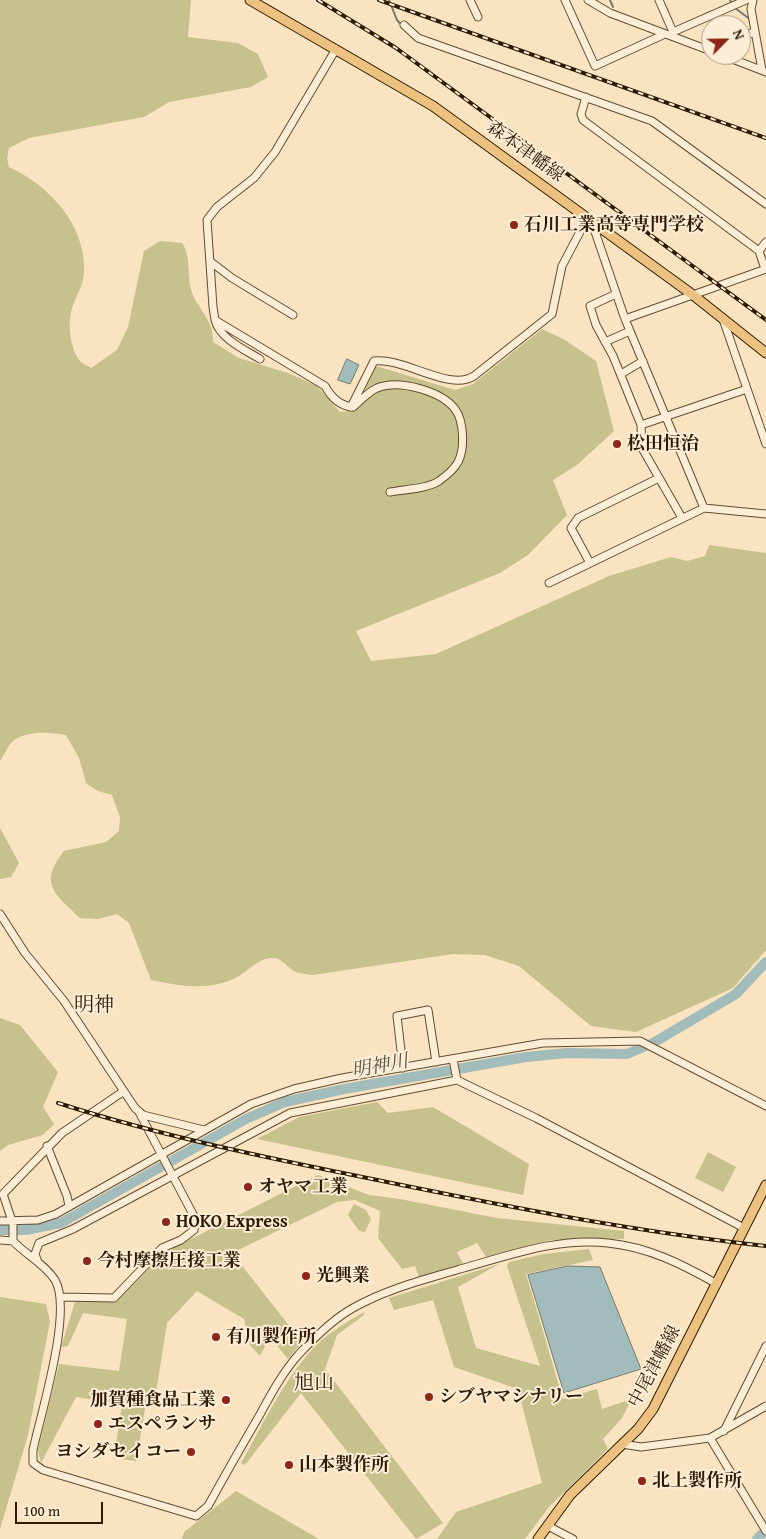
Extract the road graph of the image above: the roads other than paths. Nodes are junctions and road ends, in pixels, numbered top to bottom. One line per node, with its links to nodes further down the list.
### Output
1 (250, 0): 15 (main road, 森本津幡線)
2 (565, 0): 12 (street)
3 (588, 0): 12 (street)
4 (659, 0): 13 (street)
5 (746, 0): 13 (street)
6 (753, 0): 10 (street)
7 (473, 1): 8 (street)
8 (478, 17)
9 (404, 25): 19 (street)
10 (754, 32): 11 (street); 17 (street)
11 (751, 33)
12 (665, 34): 13 (street)
13 (673, 34): 14 (street)
14 (701, 47)
15 (336, 50): 20 (main road, 森本津幡線); 23 (street)
16 (748, 65): 17 (street)
17 (764, 71)
18 (585, 100): 22 (street)
19 (766, 204)
20 (591, 220): 25 (street); 26 (main road, 森本津幡線); 38 (street)
21 (766, 242): 22 (street)
22 (759, 251): 24 (street)
23 (211, 262): 27 (street); 30 (street)
24 (766, 269): 26 (street)
25 (616, 294): 29 (street); 32 (street)
26 (693, 295): 28 (main road, 森本津幡線); 29 (street)
27 (294, 315)
28 (722, 317): 33 (main road, 森本津幡線); 37 (street)
29 (625, 319): 31 (street)
30 (214, 320): 34 (street); 38 (street)
31 (630, 331): 32 (street); 35 (street)
32 (605, 342): 36 (street)
33 (766, 354)
34 (260, 359)
35 (643, 361): 36 (street); 39 (street)
36 (620, 374): 40 (street)
37 (747, 389): 39 (street); 41 (street)
38 (350, 407): 43 (street)
39 (666, 417): 40 (street); 44 (street)
40 (641, 425): 42 (street)
41 (766, 444)
42 (658, 478): 46 (street); 47 (street)
43 (390, 492)
44 (704, 508): 45 (street); 46 (street)
45 (766, 514)
46 (682, 518): 47 (street)
47 (590, 563): 48 (street)
48 (549, 583)
49 (0, 914): 54 (street)
50 (453, 1061): 51 (street); 53 (street); 55 (street)
51 (436, 1062): 52 (street); 52 (street)
52 (404, 1068): 57 (street)
53 (457, 1077): 60 (street); 66 (street)
54 (124, 1092): 56 (street); 58 (street)
55 (766, 1106)
56 (139, 1112): 57 (street); 59 (street)
57 (204, 1130): 59 (street)
58 (47, 1146): 62 (street); 63 (street)
59 (163, 1156): 60 (street); 63 (street)
60 (172, 1172): 69 (street); 71 (street)
61 (766, 1185): 66 (main road, 中尾津幡線)
62 (2, 1195): 65 (street)
63 (69, 1206): 65 (street)
64 (0, 1221): 65 (street)
65 (13, 1223): 68 (street)
66 (744, 1228): 70 (main road, 中尾津幡線)
67 (0, 1240): 68 (street)
68 (13, 1241): 69 (street)
69 (39, 1263): 71 (street)
70 (716, 1284): 71 (street); 76 (main road, 中尾津幡線)
71 (61, 1297)
72 (766, 1346): 74 (street)
73 (766, 1406): 74 (street)
74 (724, 1431): 75 (street)
75 (710, 1438): 76 (street); 78 (street)
76 (622, 1444): 77 (main road, 中尾津幡線)
77 (548, 1526): 79 (main road, 中尾津幡線); 80 (street)
78 (764, 1529)
79 (538, 1539)
80 (573, 1539)

